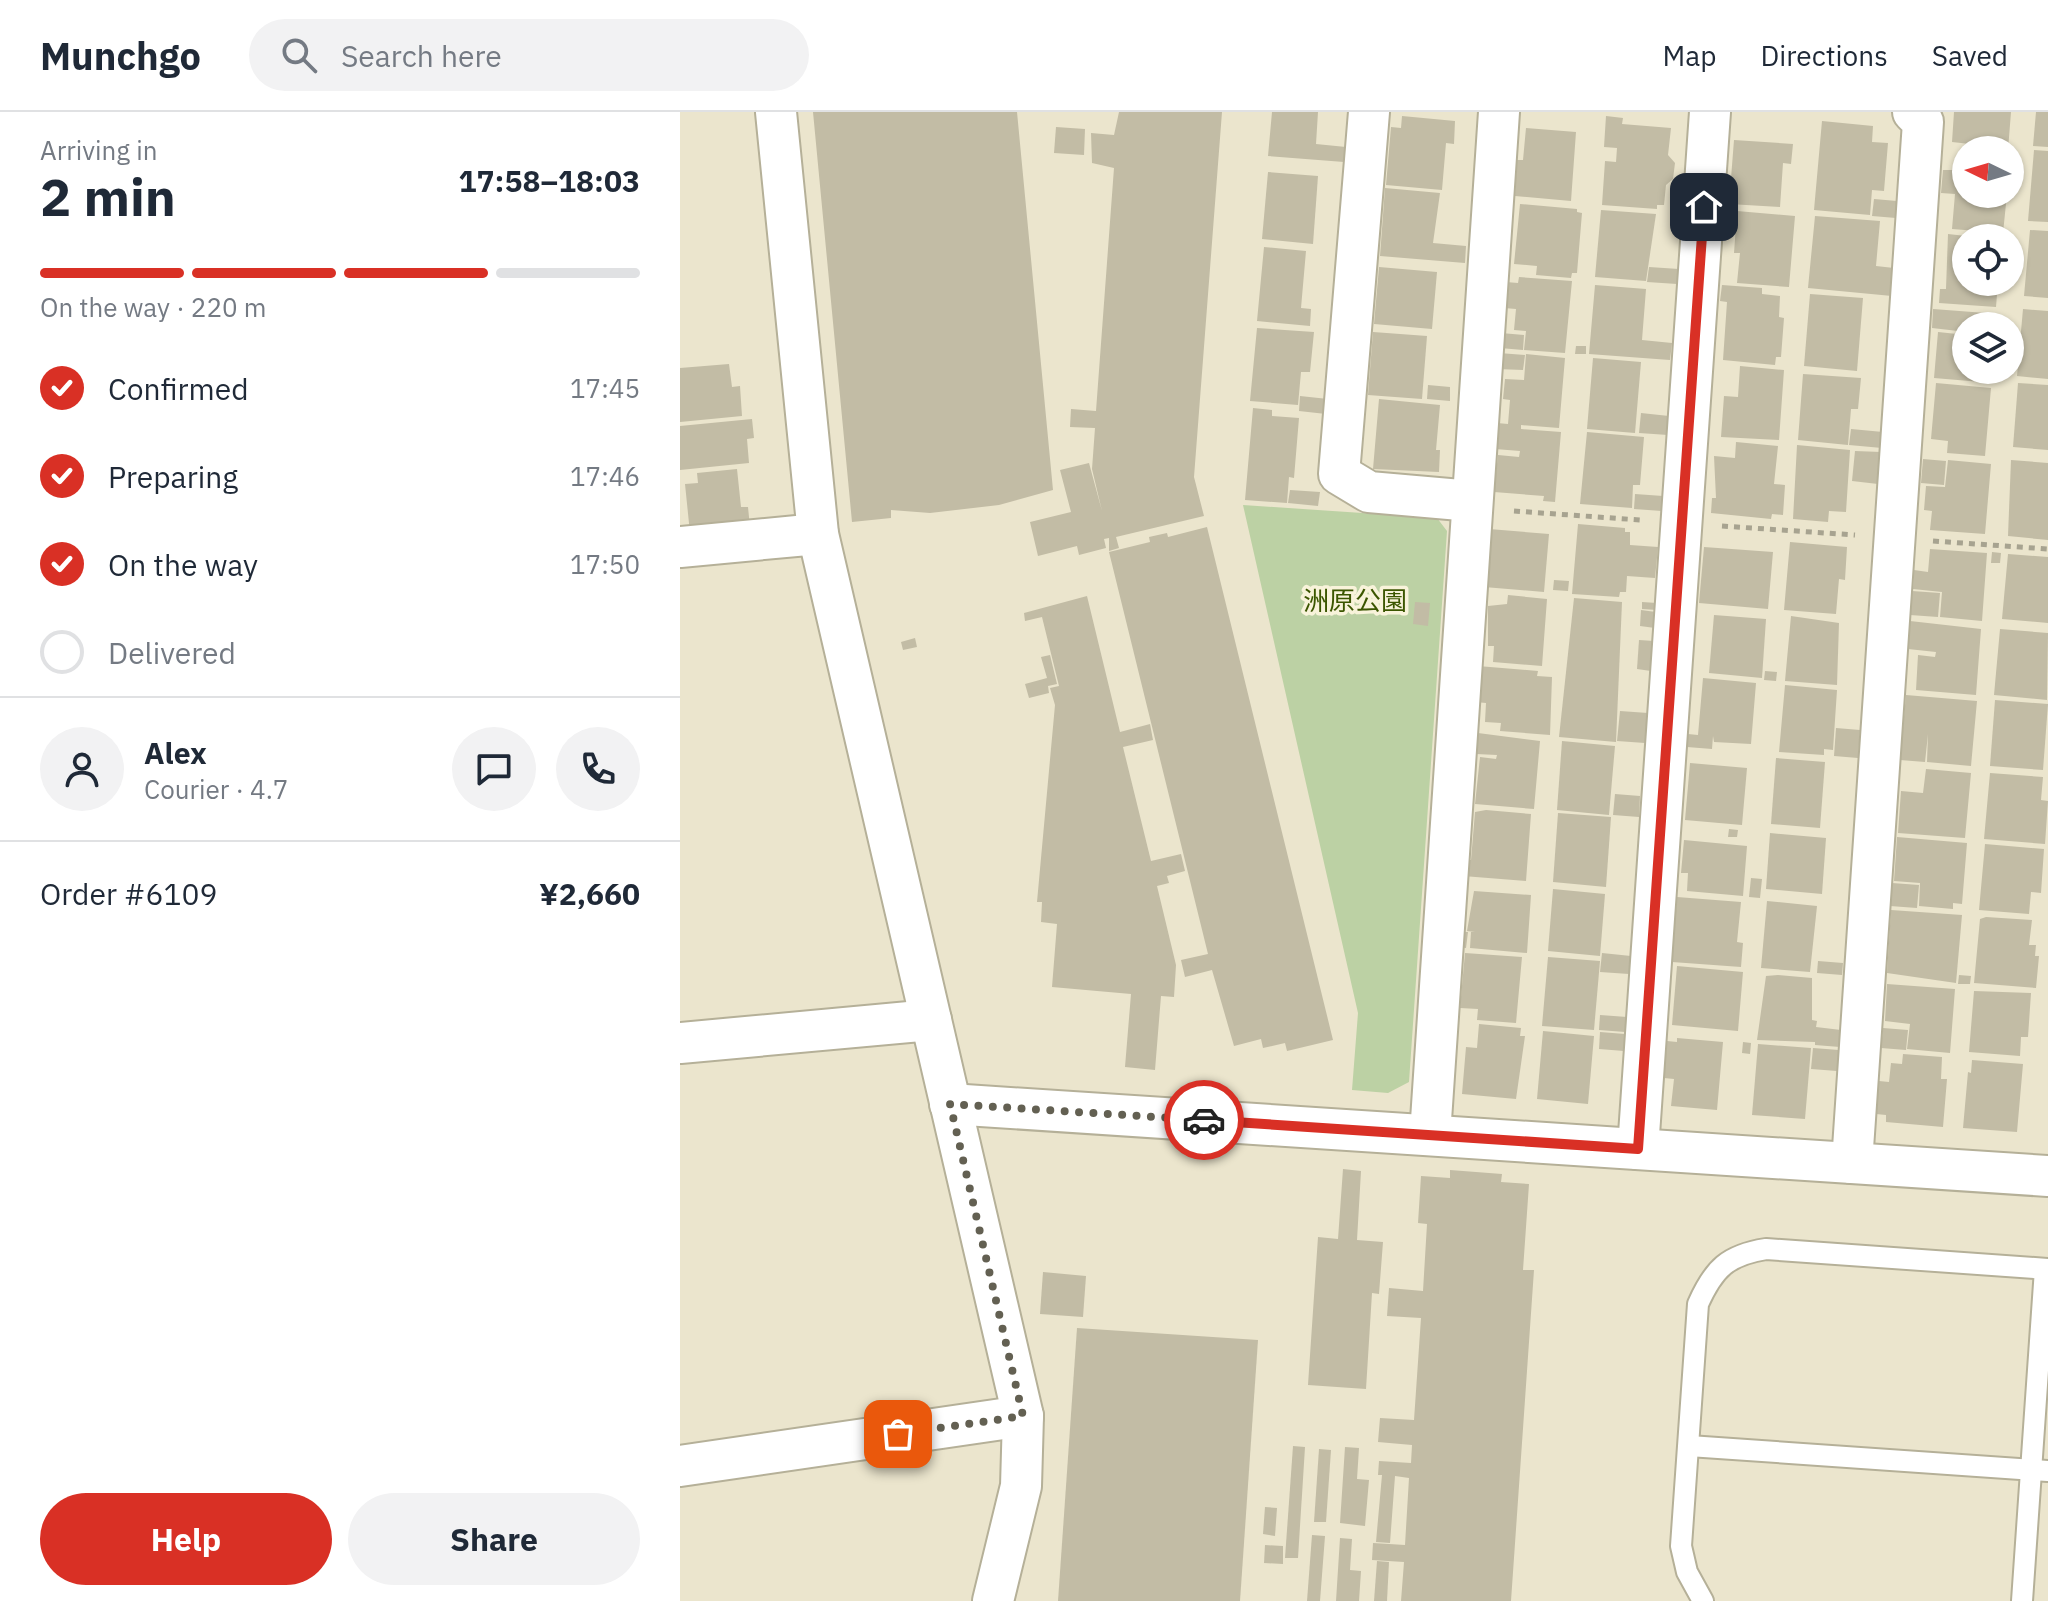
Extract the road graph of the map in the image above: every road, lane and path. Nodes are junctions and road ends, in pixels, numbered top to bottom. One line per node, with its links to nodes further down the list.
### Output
1 (776, 112): 8 (street)
2 (1369, 112): 6 (street)
3 (1499, 112): 6 (street)
4 (1710, 112): 7 (street)
5 (1913, 112): 9 (street)
6 (1472, 505): 7 (path); 15 (street)
7 (1682, 523): 9 (path); 16 (street)
8 (818, 534): 10 (street); 12 (street)
9 (1895, 538): 11 (path); 17 (street)
10 (680, 547)
11 (2048, 549)
12 (931, 1020): 13 (street); 14 (street)
13 (680, 1043)
14 (950, 1104): 15 (street); 20 (street)
15 (1430, 1135): 16 (street)
16 (1638, 1149): 17 (street)
17 (1852, 1163): 18 (street)
18 (2048, 1176)
19 (2047, 1269): 21 (lane); 23 (lane)
20 (1023, 1416): 22 (street); 24 (street)
21 (1689, 1446): 23 (lane); 25 (lane)
22 (680, 1466)
23 (2040, 1471): 26 (lane)
24 (993, 1601)
25 (1703, 1601)
26 (2022, 1601)

